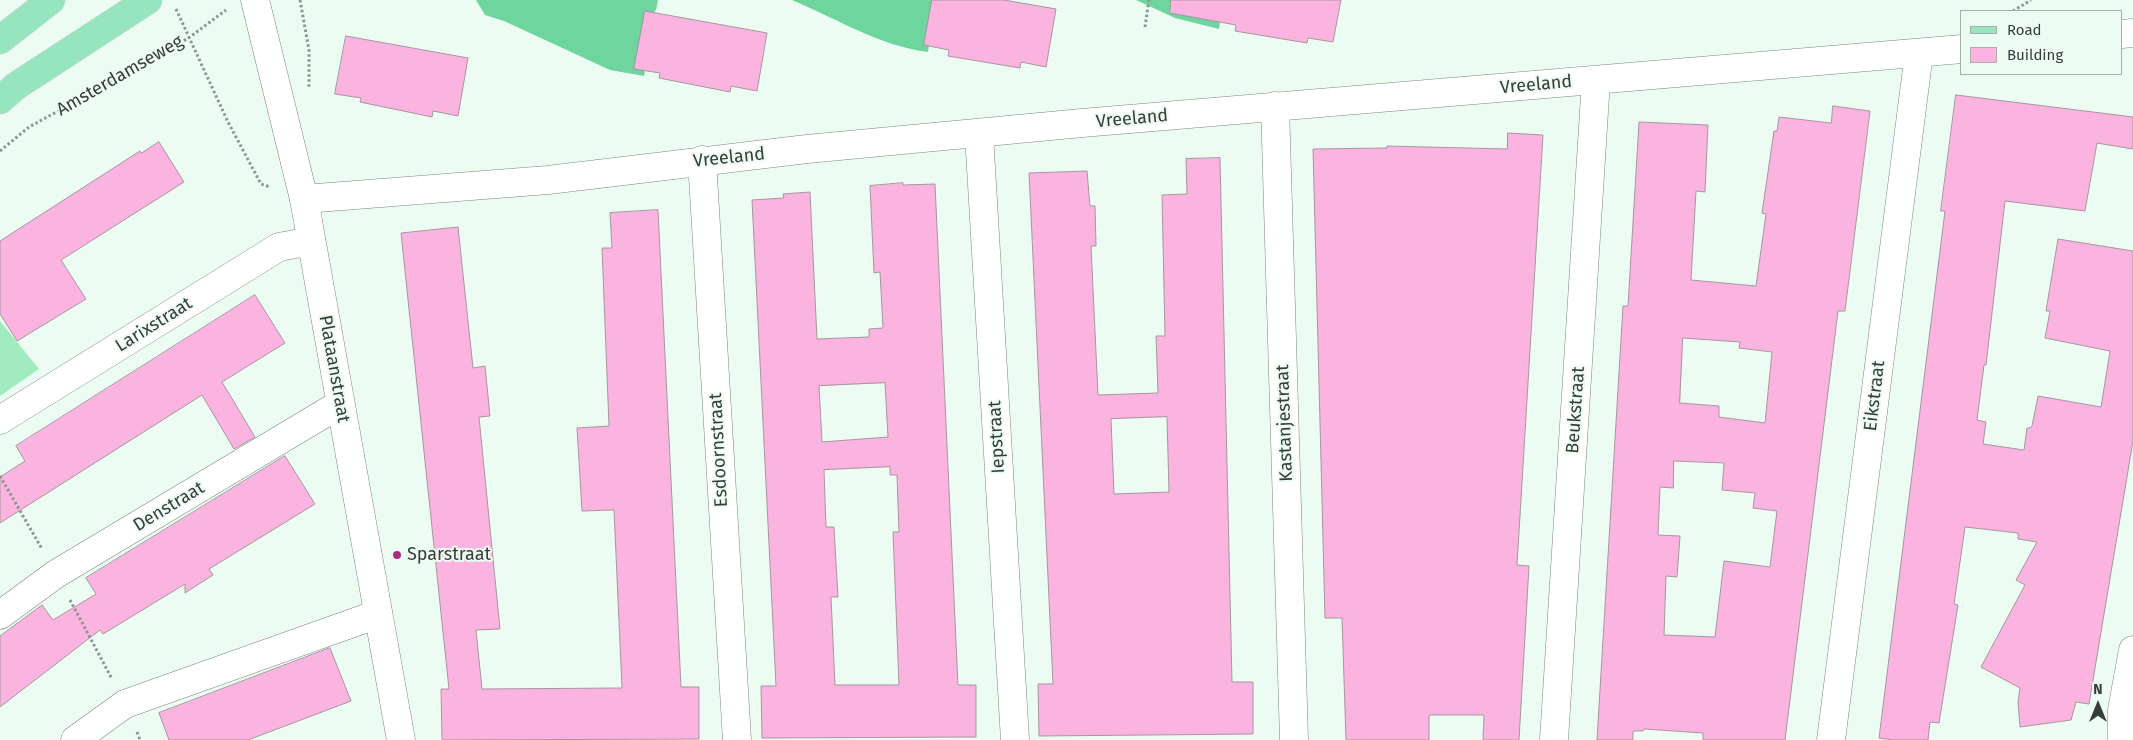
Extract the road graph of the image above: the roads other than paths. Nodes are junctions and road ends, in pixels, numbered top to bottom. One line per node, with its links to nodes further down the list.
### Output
1 (50, 0): 4 (main road)
2 (148, 0): 8 (main road)
3 (243, 3): 12 (street, Plataanstraat)
4 (0, 40)
5 (1960, 49): 6 (street, Vreeland)
6 (1919, 53): 7 (street, Vreeland); 25 (street, Eikstraat)
7 (1596, 80): 9 (street, Vreeland); 24 (street, Beukstraat)
8 (0, 100)
9 (1275, 106): 10 (street, Vreeland); 23 (street, Kastanjestraat)
10 (979, 134): 11 (street, Vreeland); 22 (street, Iepstraat)
11 (702, 160): 12 (street, Vreeland); 21 (street, Esdoornstraat)
12 (304, 199): 13 (street, Plataanstraat)
13 (311, 241): 14 (street, Plataanstraat); 15 (street, Larixstraat)
14 (340, 404): 16 (street, Denstraat); 17 (street, Plataanstraat)
15 (0, 420)
16 (0, 614)
17 (378, 614): 19 (street); 20 (street, Plataanstraat)
18 (2133, 650): 26 (street)
19 (75, 740)
20 (401, 740)
21 (736, 740)
22 (1015, 740)
23 (1294, 740)
24 (1554, 740)
25 (1831, 740)
26 (2122, 740)

